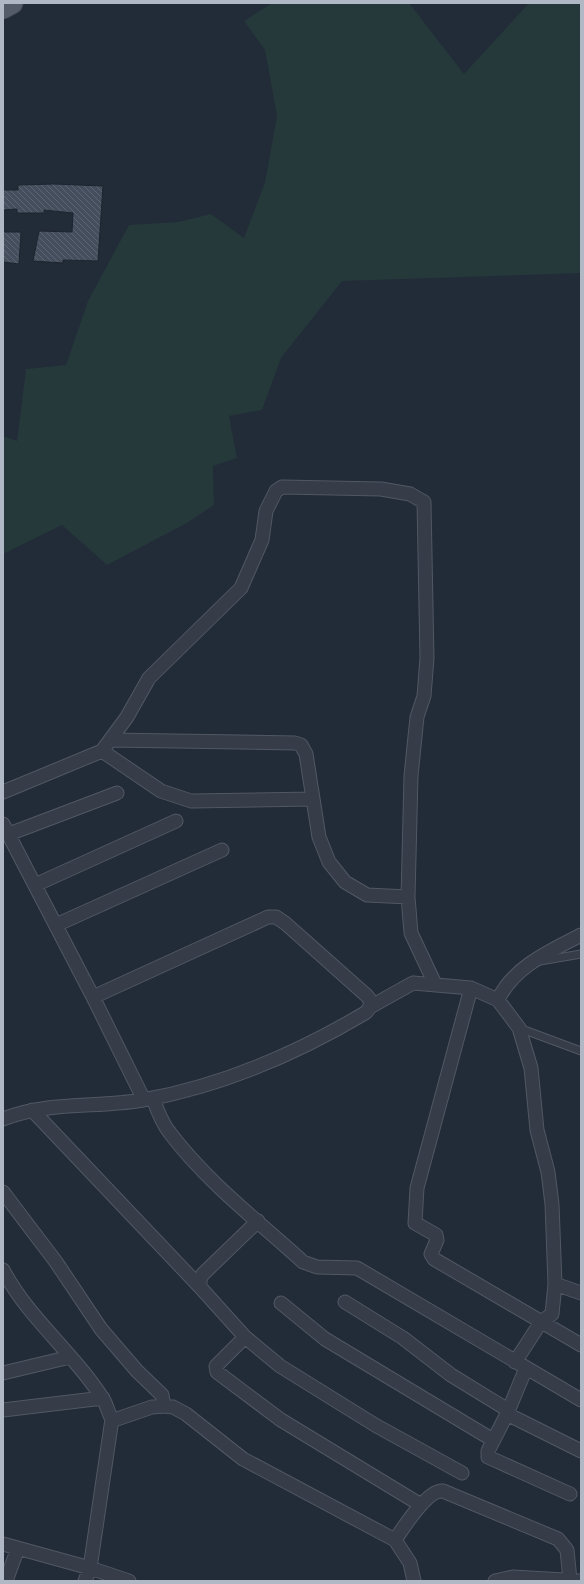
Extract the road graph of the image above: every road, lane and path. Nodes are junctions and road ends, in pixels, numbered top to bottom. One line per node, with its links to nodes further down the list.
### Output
1 (12, 3): 2 (main road)
2 (3, 8)
3 (106, 745): 4 (street); 6 (street); 6 (street); 11 (street)
4 (3, 792)
5 (117, 792): 8 (street)
6 (313, 799): 11 (street)
7 (176, 821): 10 (street)
8 (6, 829): 10 (street)
9 (222, 850): 12 (street)
10 (35, 885): 12 (street)
11 (408, 896): 16 (street)
12 (56, 925): 18 (street)
13 (581, 935): 15 (street)
14 (581, 954): 15 (lane)
15 (535, 961): 19 (street)
16 (435, 984): 17 (street); 20 (street)
17 (471, 988): 19 (street); 34 (street)
18 (93, 997): 20 (street); 23 (street)
19 (498, 1000): 21 (street)
20 (370, 1007): 23 (street)
21 (519, 1028): 22 (lane); 29 (street)
22 (581, 1051)
23 (148, 1099): 24 (street); 27 (street)
24 (32, 1110): 25 (street); 30 (street)
25 (3, 1119)
26 (3, 1192): 42 (street)
27 (258, 1221): 30 (street); 38 (street)
28 (3, 1270): 37 (street)
29 (555, 1284): 31 (street); 34 (street)
30 (200, 1287): 35 (street)
31 (581, 1293)
32 (345, 1302): 44 (street)
33 (281, 1303): 46 (street)
34 (541, 1322): 36 (street); 38 (street)
35 (245, 1338): 48 (street); 50 (street)
36 (581, 1344)
37 (70, 1357): 39 (street); 40 (street)
38 (520, 1365): 41 (street); 44 (street)
39 (3, 1373)
40 (103, 1398): 43 (street); 45 (street)
41 (581, 1400)
42 (164, 1406): 45 (street); 51 (street)
43 (3, 1410)
44 (508, 1412): 46 (street); 47 (street)
45 (112, 1419): 54 (street)
46 (493, 1440): 49 (street)
47 (581, 1451)
48 (462, 1473)
49 (570, 1494)
50 (421, 1505): 51 (street); 55 (street)
51 (395, 1540): 59 (street)
52 (3, 1544): 53 (street)
53 (18, 1548): 54 (street); 56 (street)
54 (90, 1568): 57 (street); 58 (street)
55 (575, 1580): 60 (street)
56 (6, 1581)
57 (85, 1581)
58 (129, 1581)
59 (414, 1581)
60 (495, 1581)

